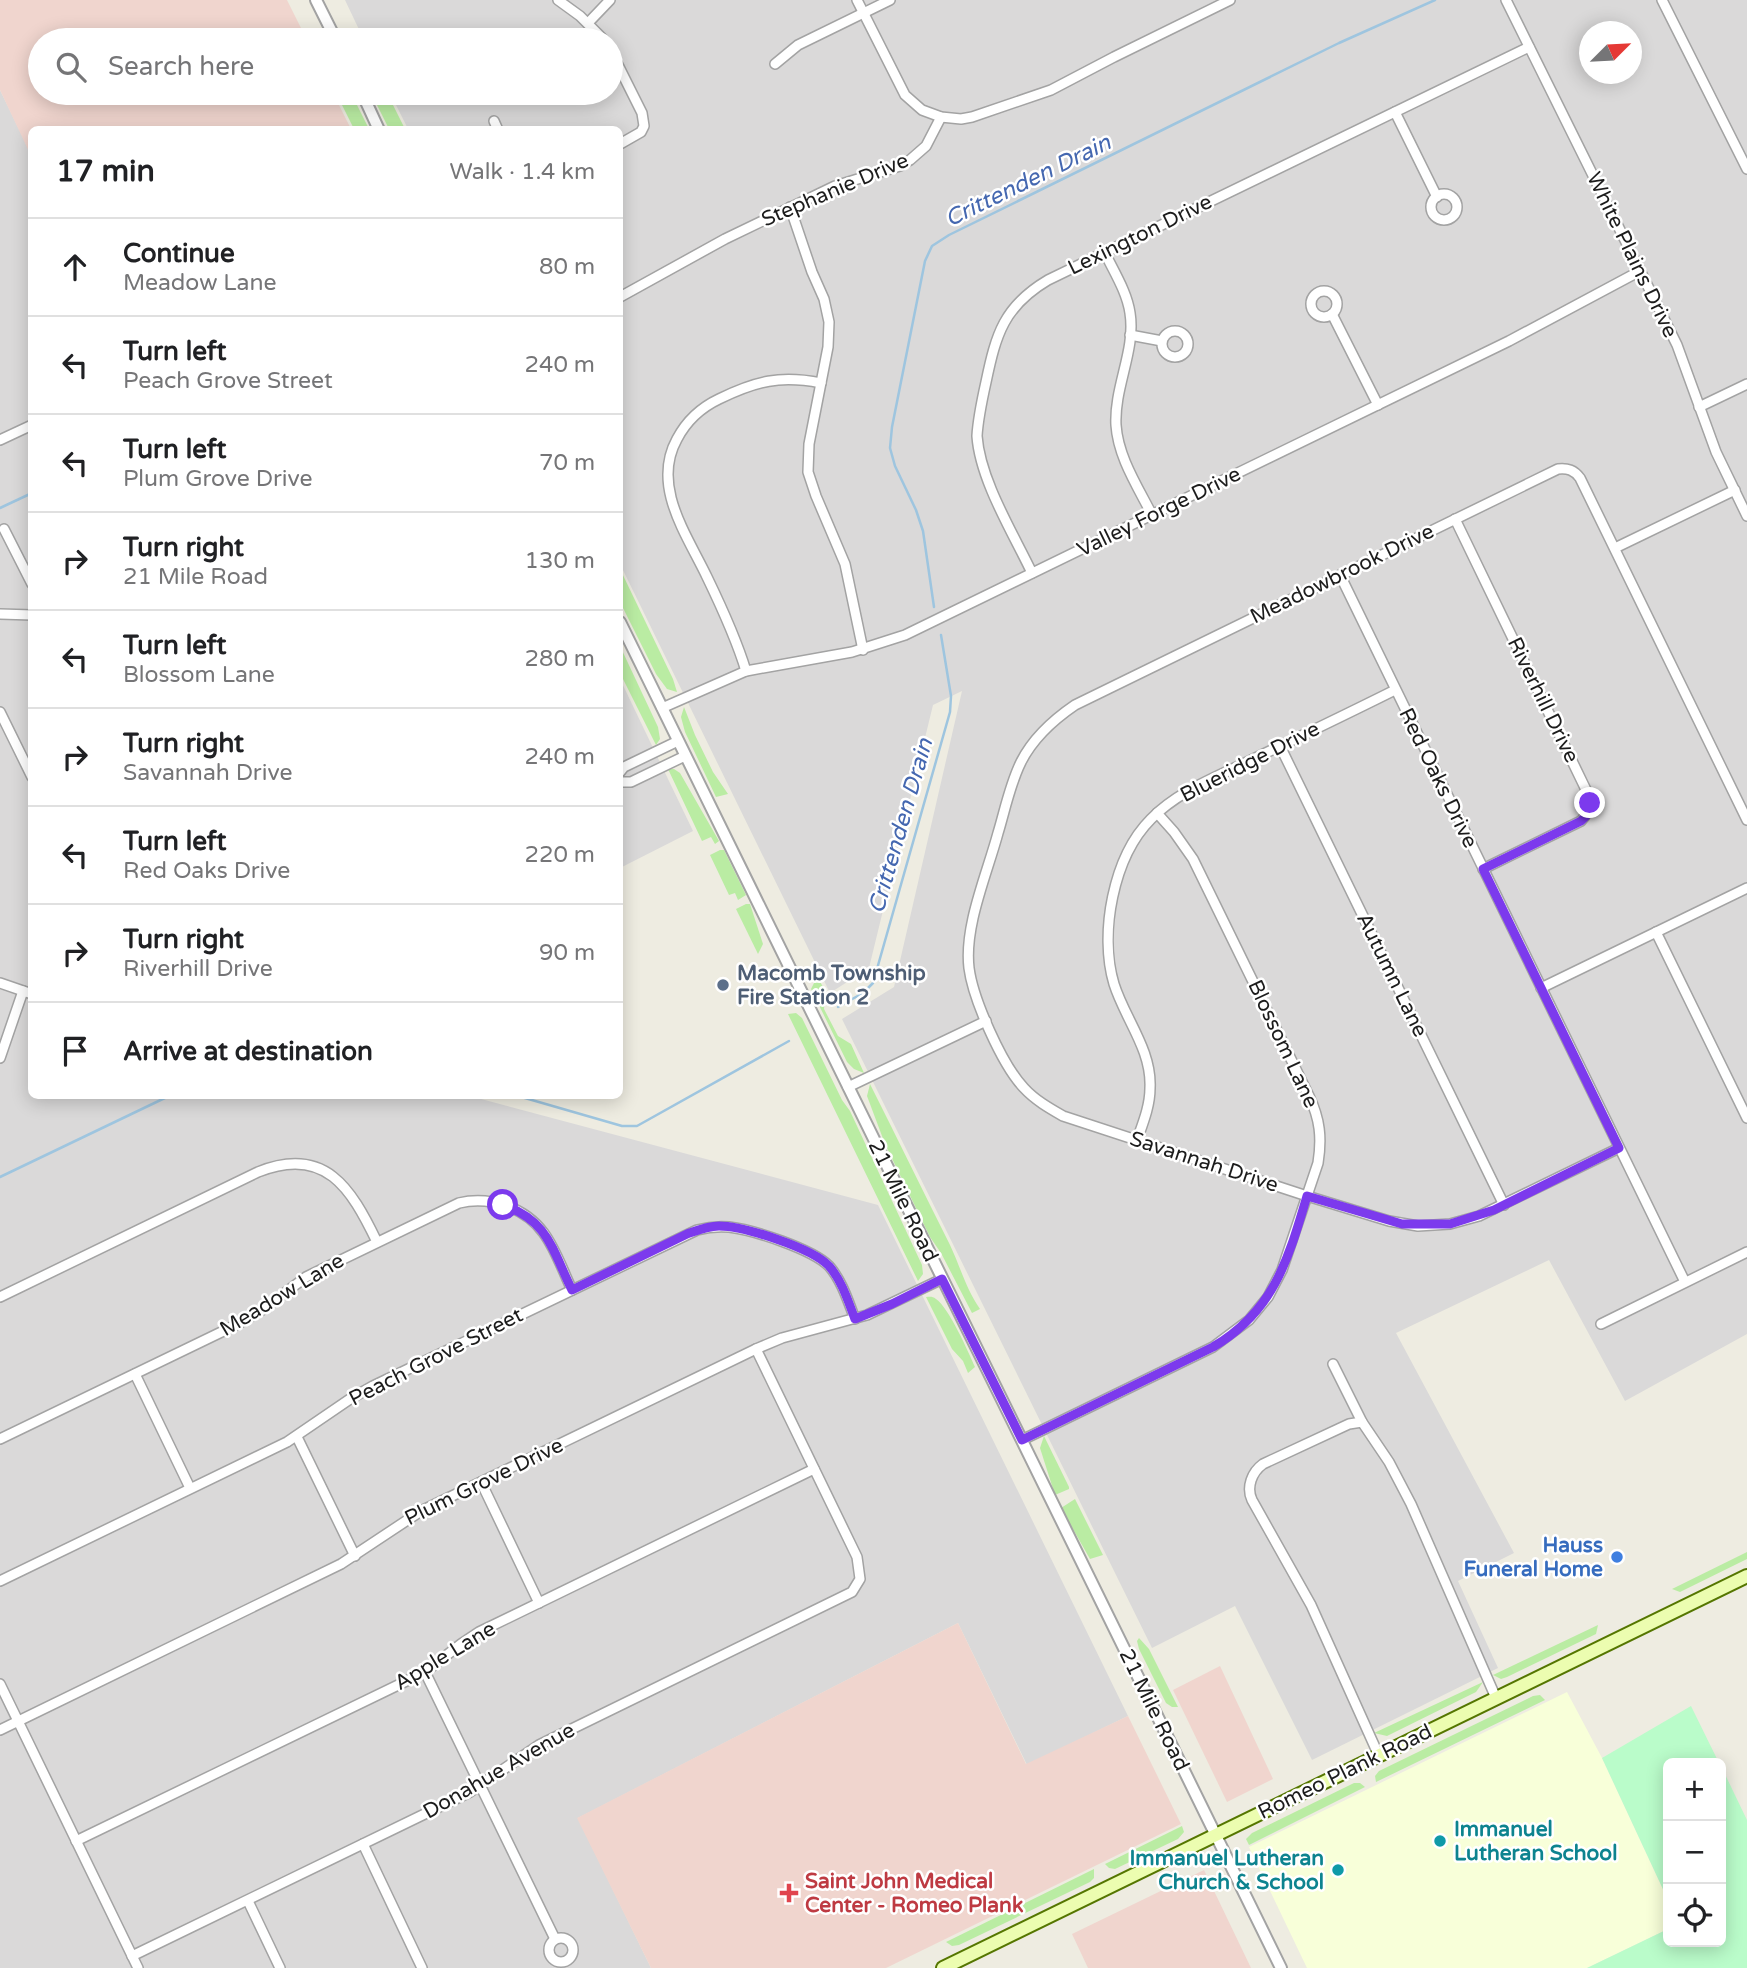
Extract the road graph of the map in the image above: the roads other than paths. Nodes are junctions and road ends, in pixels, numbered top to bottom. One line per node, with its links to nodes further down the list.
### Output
1 (317, 0): 11 (street)
2 (558, 0): 10 (street)
3 (610, 0): 10 (street)
4 (857, 0): 9 (street)
5 (890, 0): 9 (street)
6 (1230, 0): 18 (street)
7 (1506, 0): 13 (street, White Plains Drive)
8 (1662, 0): 21 (street)
9 (863, 12): 14 (street); 18 (street)
10 (588, 23): 12 (street)
11 (330, 28)
12 (593, 28)
13 (1529, 47): 17 (street, Lexington Drive); 25 (street, White Plains Drive)
14 (775, 64)
15 (623, 75): 20 (street)
16 (368, 105): 19 (street)
17 (1395, 112): 22 (street); 24 (street, Lexington Drive)
18 (940, 117): 23 (street, Stephanie Drive)
19 (377, 126)
20 (623, 142)
21 (1747, 169)
22 (1437, 197)
23 (790, 207): 26 (street, Stephanie Drive); 30 (street)
24 (1105, 253): 28 (street); 42 (street, Lexington Drive)
25 (1640, 271): 32 (street, Valley Forge Drive); 33 (street, White Plains Drive)
26 (623, 295)
27 (1332, 314): 32 (street)
28 (1130, 335): 29 (street); 37 (street)
29 (1162, 341)
30 (821, 383): 48 (street); 49 (street)
31 (1747, 384): 33 (street)
32 (1378, 405): 37 (street, Valley Forge Drive)
33 (1699, 407): 36 (street, White Plains Drive)
34 (28, 427): 35 (street)
35 (0, 440)
36 (1735, 490): 38 (street, White Plains Drive); 41 (street)
37 (1152, 515): 42 (street, Valley Forge Drive)
38 (1747, 516)
39 (1455, 519): 41 (street, Meadowbrook Drive); 43 (street, Meadowbrook Drive); 61 (street, Riverhill Drive)
40 (4, 529): 44 (street)
41 (1615, 548): 60 (street, Meadowbrook Drive)
42 (1032, 573): 48 (street, Valley Forge Drive)
43 (1340, 575): 50 (street, Red Oaks Drive); 67 (street, Meadowbrook Drive)
44 (28, 576)
45 (0, 614): 46 (street)
46 (28, 615)
47 (623, 628): 51 (street, 21 Mile Road)
48 (863, 650): 49 (street, Valley Forge Drive)
49 (746, 671): 51 (street, Valley Forge Drive)
50 (1395, 690): 54 (street, Blueridge Drive); 61 (street, Red Oaks Drive)
51 (662, 708): 53 (street, 21 Mile Road)
52 (0, 712): 57 (street)
53 (678, 741): 55 (street, 21 Mile Road); 56 (street)
54 (1280, 746): 59 (street, Blueridge Drive); 74 (street, Autumn Lane)
55 (685, 756): 58 (street); 69 (street, 21 Mile Road)
56 (623, 768)
57 (28, 769)
58 (623, 782)
59 (1157, 813): 71 (street, Blueridge Drive); 73 (street, Blossom Lane)
60 (1747, 820)
61 (1483, 869): 65 (street, Red Oaks Drive)
62 (1747, 888): 63 (street)
63 (1656, 932): 65 (street); 70 (street)
64 (0, 984): 66 (street)
65 (1541, 988): 72 (street, Red Oaks Drive)
66 (27, 992): 68 (street)
67 (986, 1021): 69 (street); 71 (street, Savannah Drive)
68 (0, 1058)
69 (848, 1087): 77 (street, 21 Mile Road)
70 (1747, 1118)
71 (1137, 1140): 73 (street, Savannah Drive)
72 (1619, 1148): 74 (street, Savannah Drive); 78 (street, Red Oaks Drive)
73 (1307, 1196): 74 (street, Savannah Drive); 89 (street, Blossom Lane)
74 (1504, 1205)
75 (377, 1242): 79 (street, Meadow Lane); 80 (street); 85 (street, Meadow Lane)
76 (1747, 1252): 78 (street)
77 (942, 1279): 81 (street, Plum Grove Drive); 89 (street, 21 Mile Road)
78 (1685, 1282): 82 (street)
79 (572, 1290): 81 (street, Peach Grove Street); 87 (street, Peach Grove Street)
80 (0, 1297)
81 (855, 1319): 83 (street, Plum Grove Drive)
82 (1601, 1324)
83 (756, 1349): 90 (street); 91 (street, Plum Grove Drive)
84 (1333, 1364): 86 (street)
85 (135, 1374): 88 (street, Meadow Lane); 92 (street)
86 (1362, 1422): 99 (street); 102 (street)
87 (297, 1437): 92 (street, Peach Grove Street); 93 (street)
88 (0, 1439)
89 (1022, 1440): 104 (street, 21 Mile Road)
90 (814, 1469): 96 (street, Apple Lane); 103 (street, Donahue Avenue)
91 (481, 1482): 93 (street, Plum Grove Drive); 96 (street)
92 (190, 1488): 95 (street, Peach Grove Street)
93 (355, 1556): 100 (street, Plum Grove Drive)
94 (1747, 1576): 99 (main road, Romeo Plank Road)
95 (0, 1581)
96 (539, 1603): 97 (street, Apple Lane)
97 (425, 1672): 103 (street); 105 (street, Apple Lane)
98 (0, 1684): 100 (street)
99 (1496, 1698): 102 (main road, Romeo Plank Road)
100 (18, 1721): 101 (street, Plum Grove Drive); 105 (street)
101 (0, 1730)
102 (1379, 1756): 104 (main road, Romeo Plank Road)
103 (481, 1786): 106 (street, Donahue Avenue); 108 (street)
104 (1216, 1835): 113 (main road, Romeo Plank Road); 114 (street, 21 Mile Road)
105 (76, 1841): 109 (street)
106 (363, 1844): 107 (street, Donahue Avenue); 112 (street)
107 (248, 1901): 109 (street, Donahue Avenue); 111 (street)
108 (555, 1939)
109 (132, 1956): 110 (street)
110 (138, 1968)
111 (280, 1968)
112 (422, 1968)
113 (943, 1968)
114 (1281, 1968)

